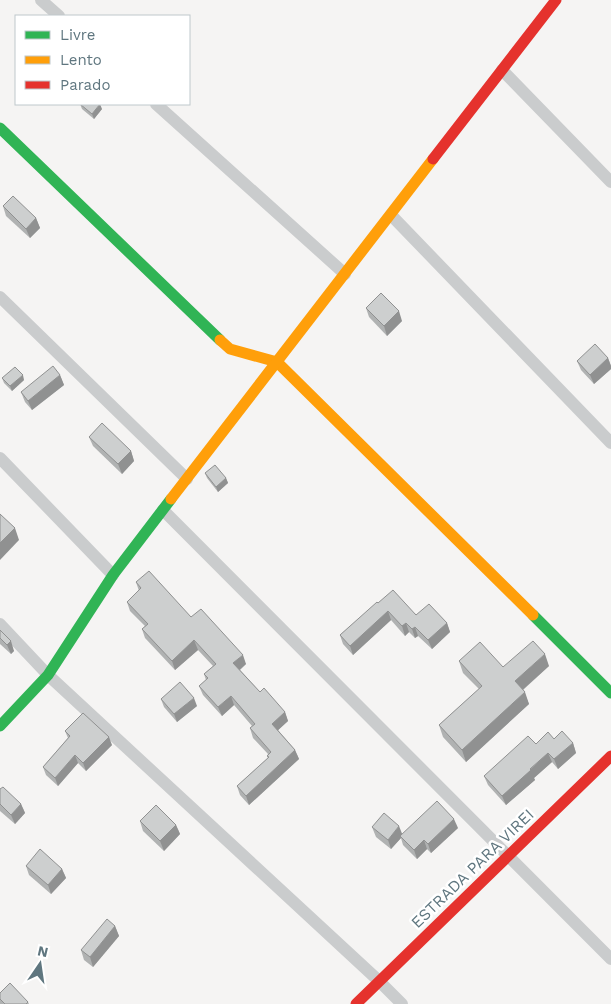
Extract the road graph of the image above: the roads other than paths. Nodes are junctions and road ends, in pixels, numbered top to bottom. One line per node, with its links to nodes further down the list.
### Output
1 (41, 0): 3 (street)
2 (556, 0): 4 (street)
3 (58, 15)
4 (502, 70): 7 (street); 8 (street)
5 (157, 105): 9 (street)
6 (0, 128): 11 (street)
7 (611, 182)
8 (391, 215): 9 (street); 12 (street)
9 (345, 274): 11 (street)
10 (0, 297): 14 (street)
11 (278, 362): 14 (street); 19 (street)
12 (611, 443)
13 (0, 458): 16 (street)
14 (187, 479): 15 (street)
15 (163, 510): 16 (street); 22 (street)
16 (113, 575): 18 (street)
17 (0, 624): 18 (street)
18 (48, 675): 20 (street); 24 (street)
19 (611, 693)
20 (0, 726)
21 (611, 756): 22 (street, ESTRADA PARA VIREI)
22 (508, 856): 23 (street); 24 (street, ESTRADA PARA VIREI)
23 (611, 959)
24 (379, 981): 25 (street, ESTRADA PARA VIREI); 26 (street)
25 (356, 1004)
26 (402, 1004)

